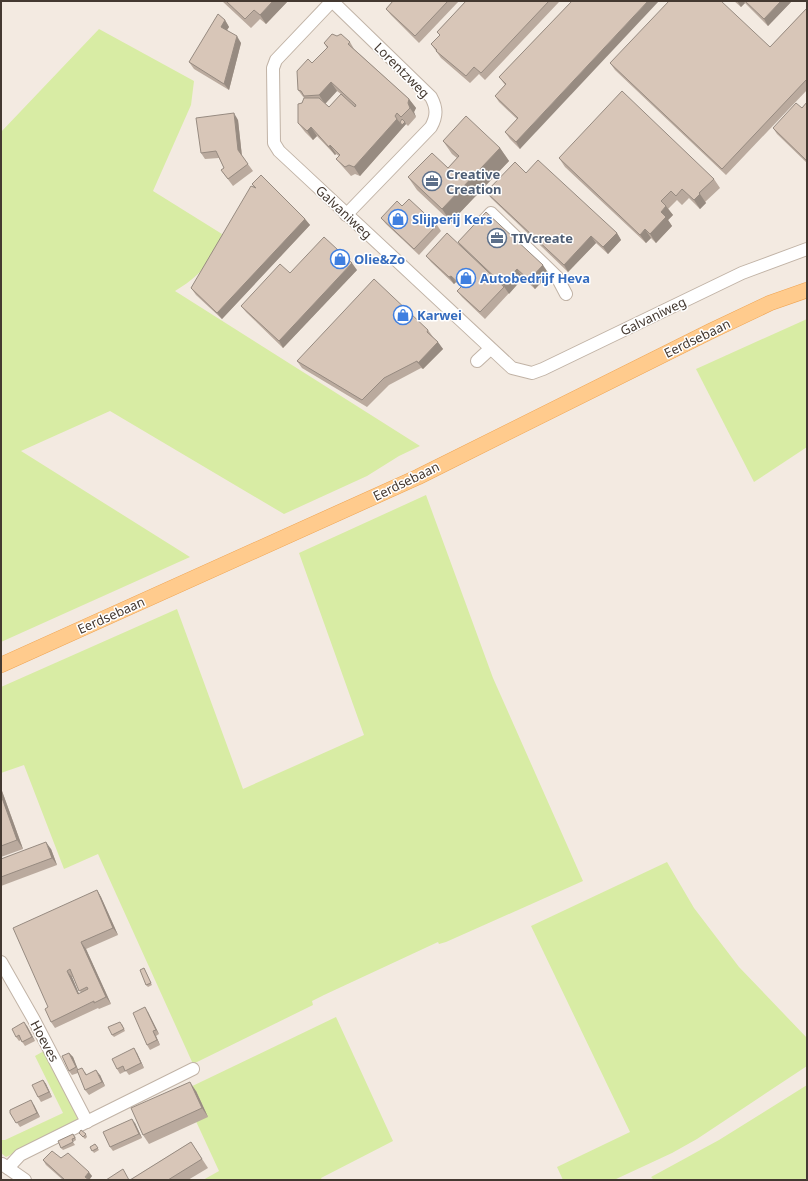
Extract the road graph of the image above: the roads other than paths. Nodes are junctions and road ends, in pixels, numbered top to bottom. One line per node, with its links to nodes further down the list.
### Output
1 (332, 1): 2 (street, Galvaniweg); 2 (street, Lorentzweg)
2 (346, 215): 7 (street, Galvaniweg)
3 (469, 236): 6 (street)
4 (807, 249): 7 (street, Galvaniweg)
5 (807, 290): 9 (main road, Eerdsebaan)
6 (566, 294)
7 (490, 349): 8 (street)
8 (477, 361)
9 (1, 665)
10 (1, 962): 12 (street, Hoeves)
11 (193, 1070): 12 (street)
12 (88, 1122): 13 (street)
13 (4, 1165): 14 (street)
14 (25, 1180)

